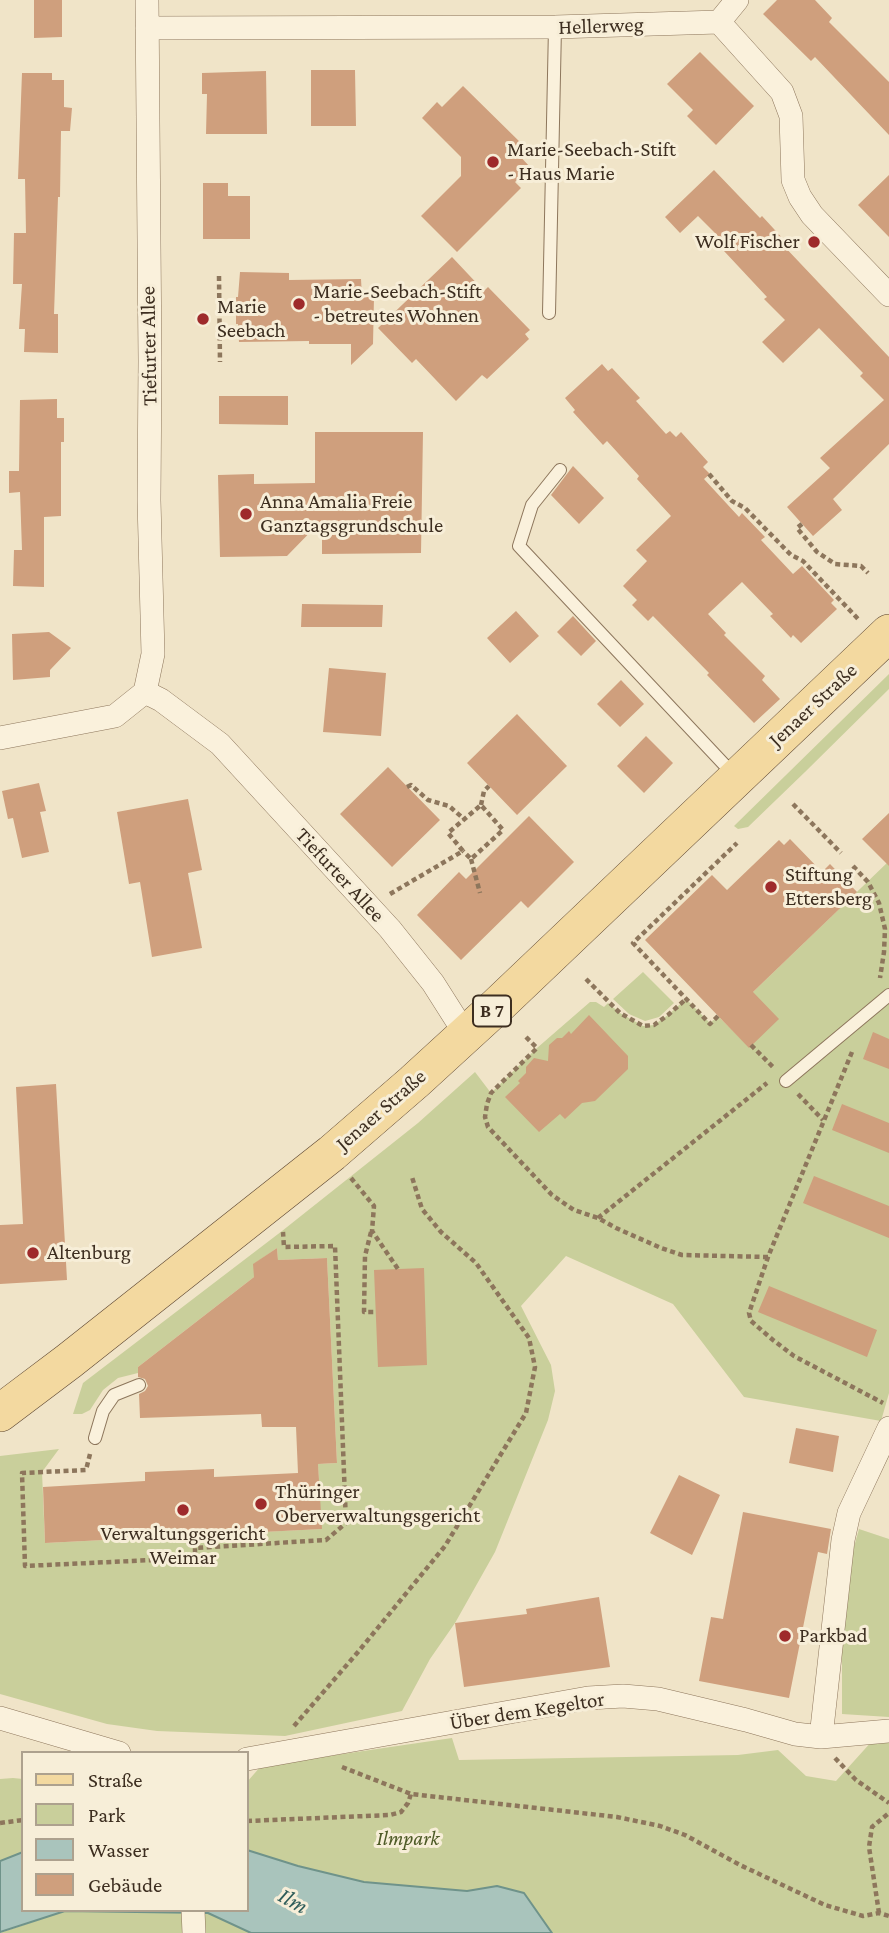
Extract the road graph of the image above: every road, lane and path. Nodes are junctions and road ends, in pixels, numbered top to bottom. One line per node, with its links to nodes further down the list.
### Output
1 (147, 0): 5 (street, Tiefurter Allee)
2 (737, 0): 3 (street)
3 (719, 22): 4 (street, Hellerweg); 7 (street)
4 (555, 27): 5 (street, Hellerweg); 8 (lane)
5 (147, 28): 15 (street, Tiefurter Allee)
6 (219, 276): 9 (path)
7 (889, 295)
8 (549, 313)
9 (220, 362)
10 (560, 470): 17 (lane)
11 (709, 474): 14 (path)
12 (802, 524): 13 (path)
13 (868, 573)
14 (884, 637): 17 (main road, Jenaer Straße / B 7)
15 (145, 692): 16 (street); 29 (street, Tiefurter Allee)
16 (0, 738)
17 (736, 777): 35 (main road, Jenaer Straße / B 7)
18 (489, 786): 20 (path)
19 (408, 787): 22 (path)
20 (481, 804): 22 (path); 26 (path)
21 (793, 804): 25 (path)
22 (464, 819): 24 (path)
23 (737, 843): 33 (path)
24 (463, 851): 26 (path); 29 (path)
25 (841, 853)
26 (471, 859): 28 (path)
27 (853, 866): 30 (path)
28 (480, 893)
29 (367, 905): 35 (street, Tiefurter Allee)
30 (880, 977)
31 (586, 979): 33 (path)
32 (889, 995): 40 (lane)
33 (686, 999): 34 (path)
34 (718, 1016)
35 (466, 1035): 46 (main road, Jenaer Straße / B 7)
36 (526, 1037): 47 (path)
37 (751, 1045): 39 (path)
38 (854, 1045): 43 (path)
39 (771, 1066)
40 (786, 1081)
41 (768, 1082): 47 (path)
42 (801, 1097): 43 (path)
43 (824, 1120): 49 (path)
44 (350, 1176): 48 (path)
45 (412, 1177): 62 (path)
46 (265, 1205): 54 (main road, Jenaer Straße / B 7); 56 (path)
47 (598, 1218): 49 (path)
48 (372, 1231): 50 (path); 51 (path)
49 (768, 1257): 53 (path)
50 (398, 1269)
51 (376, 1312)
52 (139, 1385): 56 (lane)
53 (889, 1406)
54 (0, 1413)
55 (889, 1428): 59 (street)
56 (95, 1438)
57 (0, 1717): 61 (street)
58 (889, 1731): 59 (street, Über dem Kegeltor)
59 (821, 1737): 60 (street, Über dem Kegeltor); 64 (path)
60 (313, 1747): 62 (street, Über dem Kegeltor); 63 (path)
61 (112, 1751)
62 (258, 1758)
63 (411, 1794): 67 (path); 70 (path)
64 (889, 1802)
65 (889, 1813): 70 (path)
66 (21, 1820): 68 (path)
67 (248, 1821)
68 (0, 1823)
69 (193, 1912): 72 (street)
70 (879, 1913): 71 (path)
71 (889, 1916)
72 (194, 1933)

